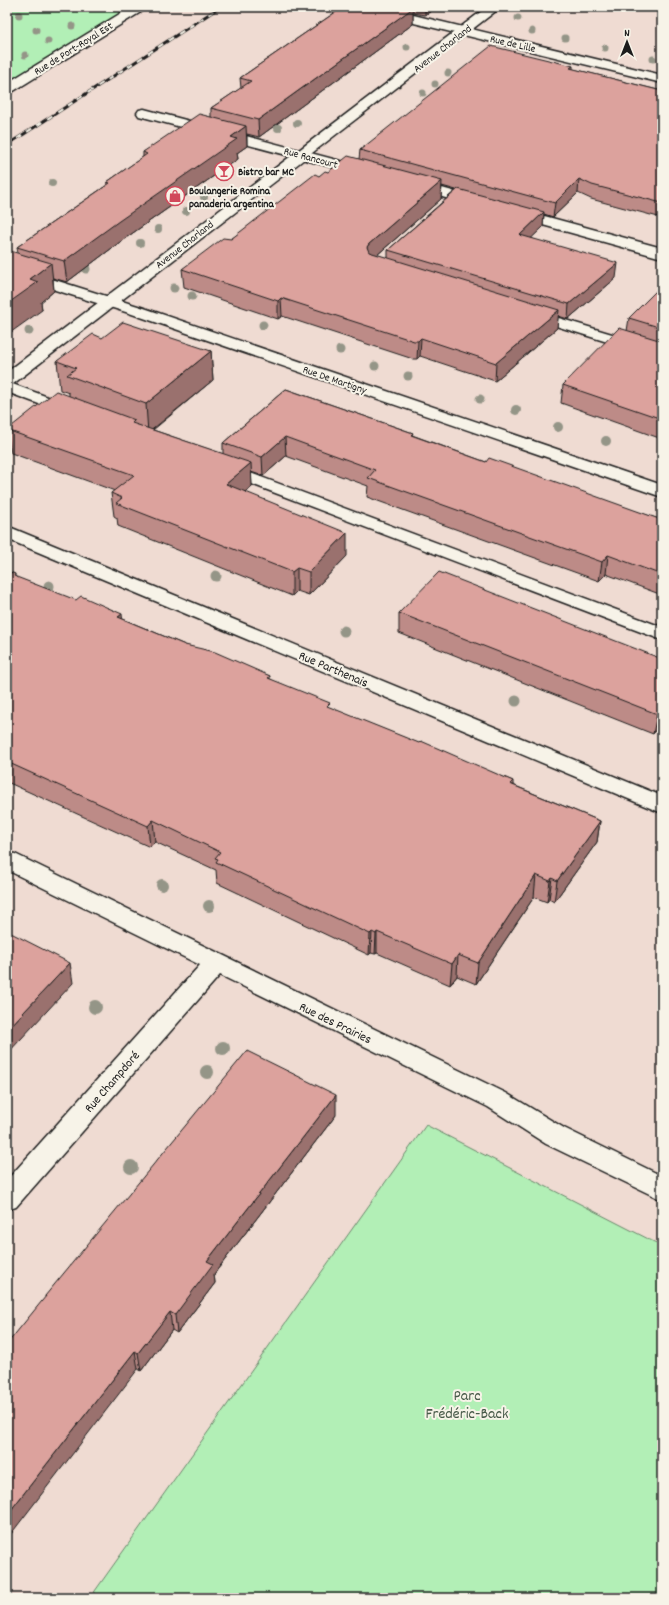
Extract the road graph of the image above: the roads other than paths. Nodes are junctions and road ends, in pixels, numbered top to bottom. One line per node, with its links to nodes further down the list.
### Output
1 (140, 7): 6 (street, Rue de Port-Royal Est)
2 (364, 7): 4 (street, Rue de Lille)
3 (495, 7): 4 (street, Avenue Charland)
4 (463, 31): 5 (street, Rue de Lille); 8 (street, Avenue Charland)
5 (662, 79)
6 (7, 89)
7 (144, 113): 8 (street, Rue Rancourt)
8 (301, 154): 9 (street, Rue Rancourt); 15 (street, Avenue Charland)
9 (378, 175)
10 (402, 182): 11 (street)
11 (455, 196): 12 (lane); 13 (street)
12 (444, 206)
13 (662, 253)
14 (7, 270): 15 (street, Rue De Martigny)
15 (110, 302): 18 (street, Avenue Charland); 22 (street, Rue De Martigny)
16 (518, 310): 17 (lane)
17 (662, 354)
18 (7, 380)
19 (7, 387): 20 (lane)
20 (83, 415)
21 (209, 463): 24 (lane)
22 (662, 491)
23 (7, 532): 25 (street, Rue Parthenais)
24 (662, 634)
25 (662, 805)
26 (7, 860): 27 (street, Rue des Prairies)
27 (216, 962): 28 (street, Rue des Prairies); 29 (street, Rue Champdoré)
28 (662, 1189)
29 (7, 1199)

